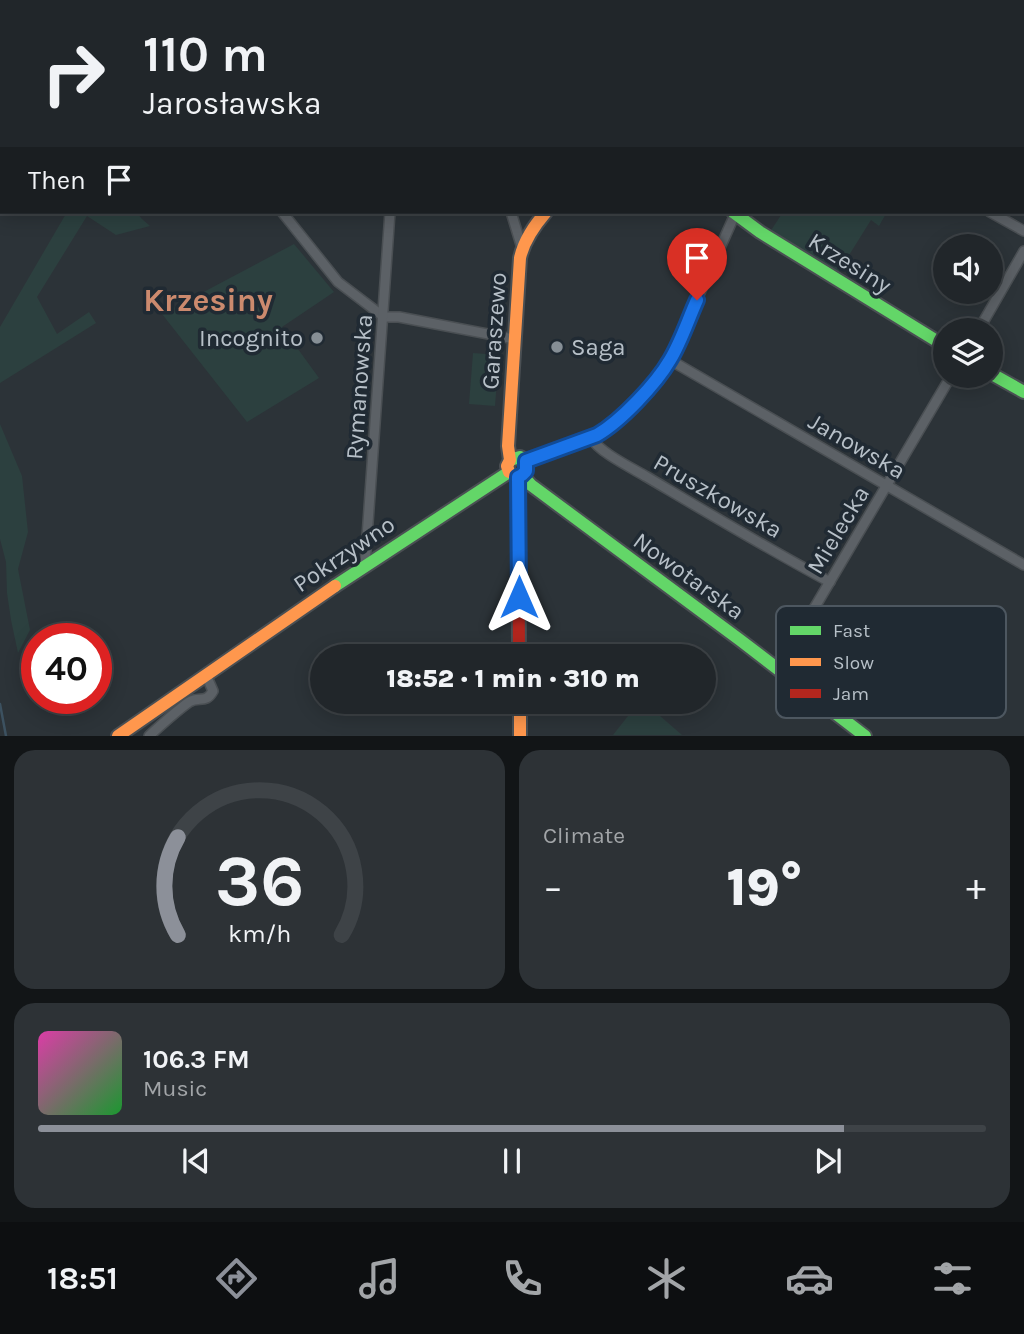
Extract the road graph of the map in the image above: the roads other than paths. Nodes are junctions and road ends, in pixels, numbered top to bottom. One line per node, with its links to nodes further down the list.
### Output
1 (284, 214): 11 (street)
2 (390, 214): 11 (street, Rymanowska)
3 (512, 214): 9 (street)
4 (544, 214): 9 (street, Garaszewo)
5 (734, 214): 15 (street)
6 (738, 214): 14 (street, Krzesiny)
7 (994, 214): 8 (street)
8 (1024, 231)
9 (522, 248): 13 (street, Garaszewo)
10 (1024, 251): 12 (street)
11 (383, 317): 13 (street); 23 (street, Rymanowska)
12 (985, 318)
13 (514, 339): 21 (street, Garaszewo)
14 (933, 339)
15 (670, 360): 19 (street); 22 (street, Janowska)
16 (1003, 380): 18 (street)
17 (944, 388): 22 (street, Mielecka)
18 (1024, 392)
19 (590, 438): 20 (street); 25 (street, Pruszkowska)
20 (526, 461): 21 (street)
21 (515, 471): 23 (street, Pokrzywno); 27 (street, Garaszewo); 28 (street, Nowotarska)
22 (887, 485): 24 (street, Janowska); 25 (street, Mielecka)
23 (365, 565): 29 (street, Pokrzywno)
24 (1024, 565)
25 (830, 582): 26 (street, Mielecka)
26 (816, 606)
27 (519, 644)
28 (776, 666)
29 (206, 675): 32 (street, Pokrzywno); 33 (street)
30 (520, 714): 34 (street)
31 (842, 718): 35 (street, Nowotarska)
32 (118, 736)
33 (149, 736)
34 (520, 736)
35 (865, 736)

